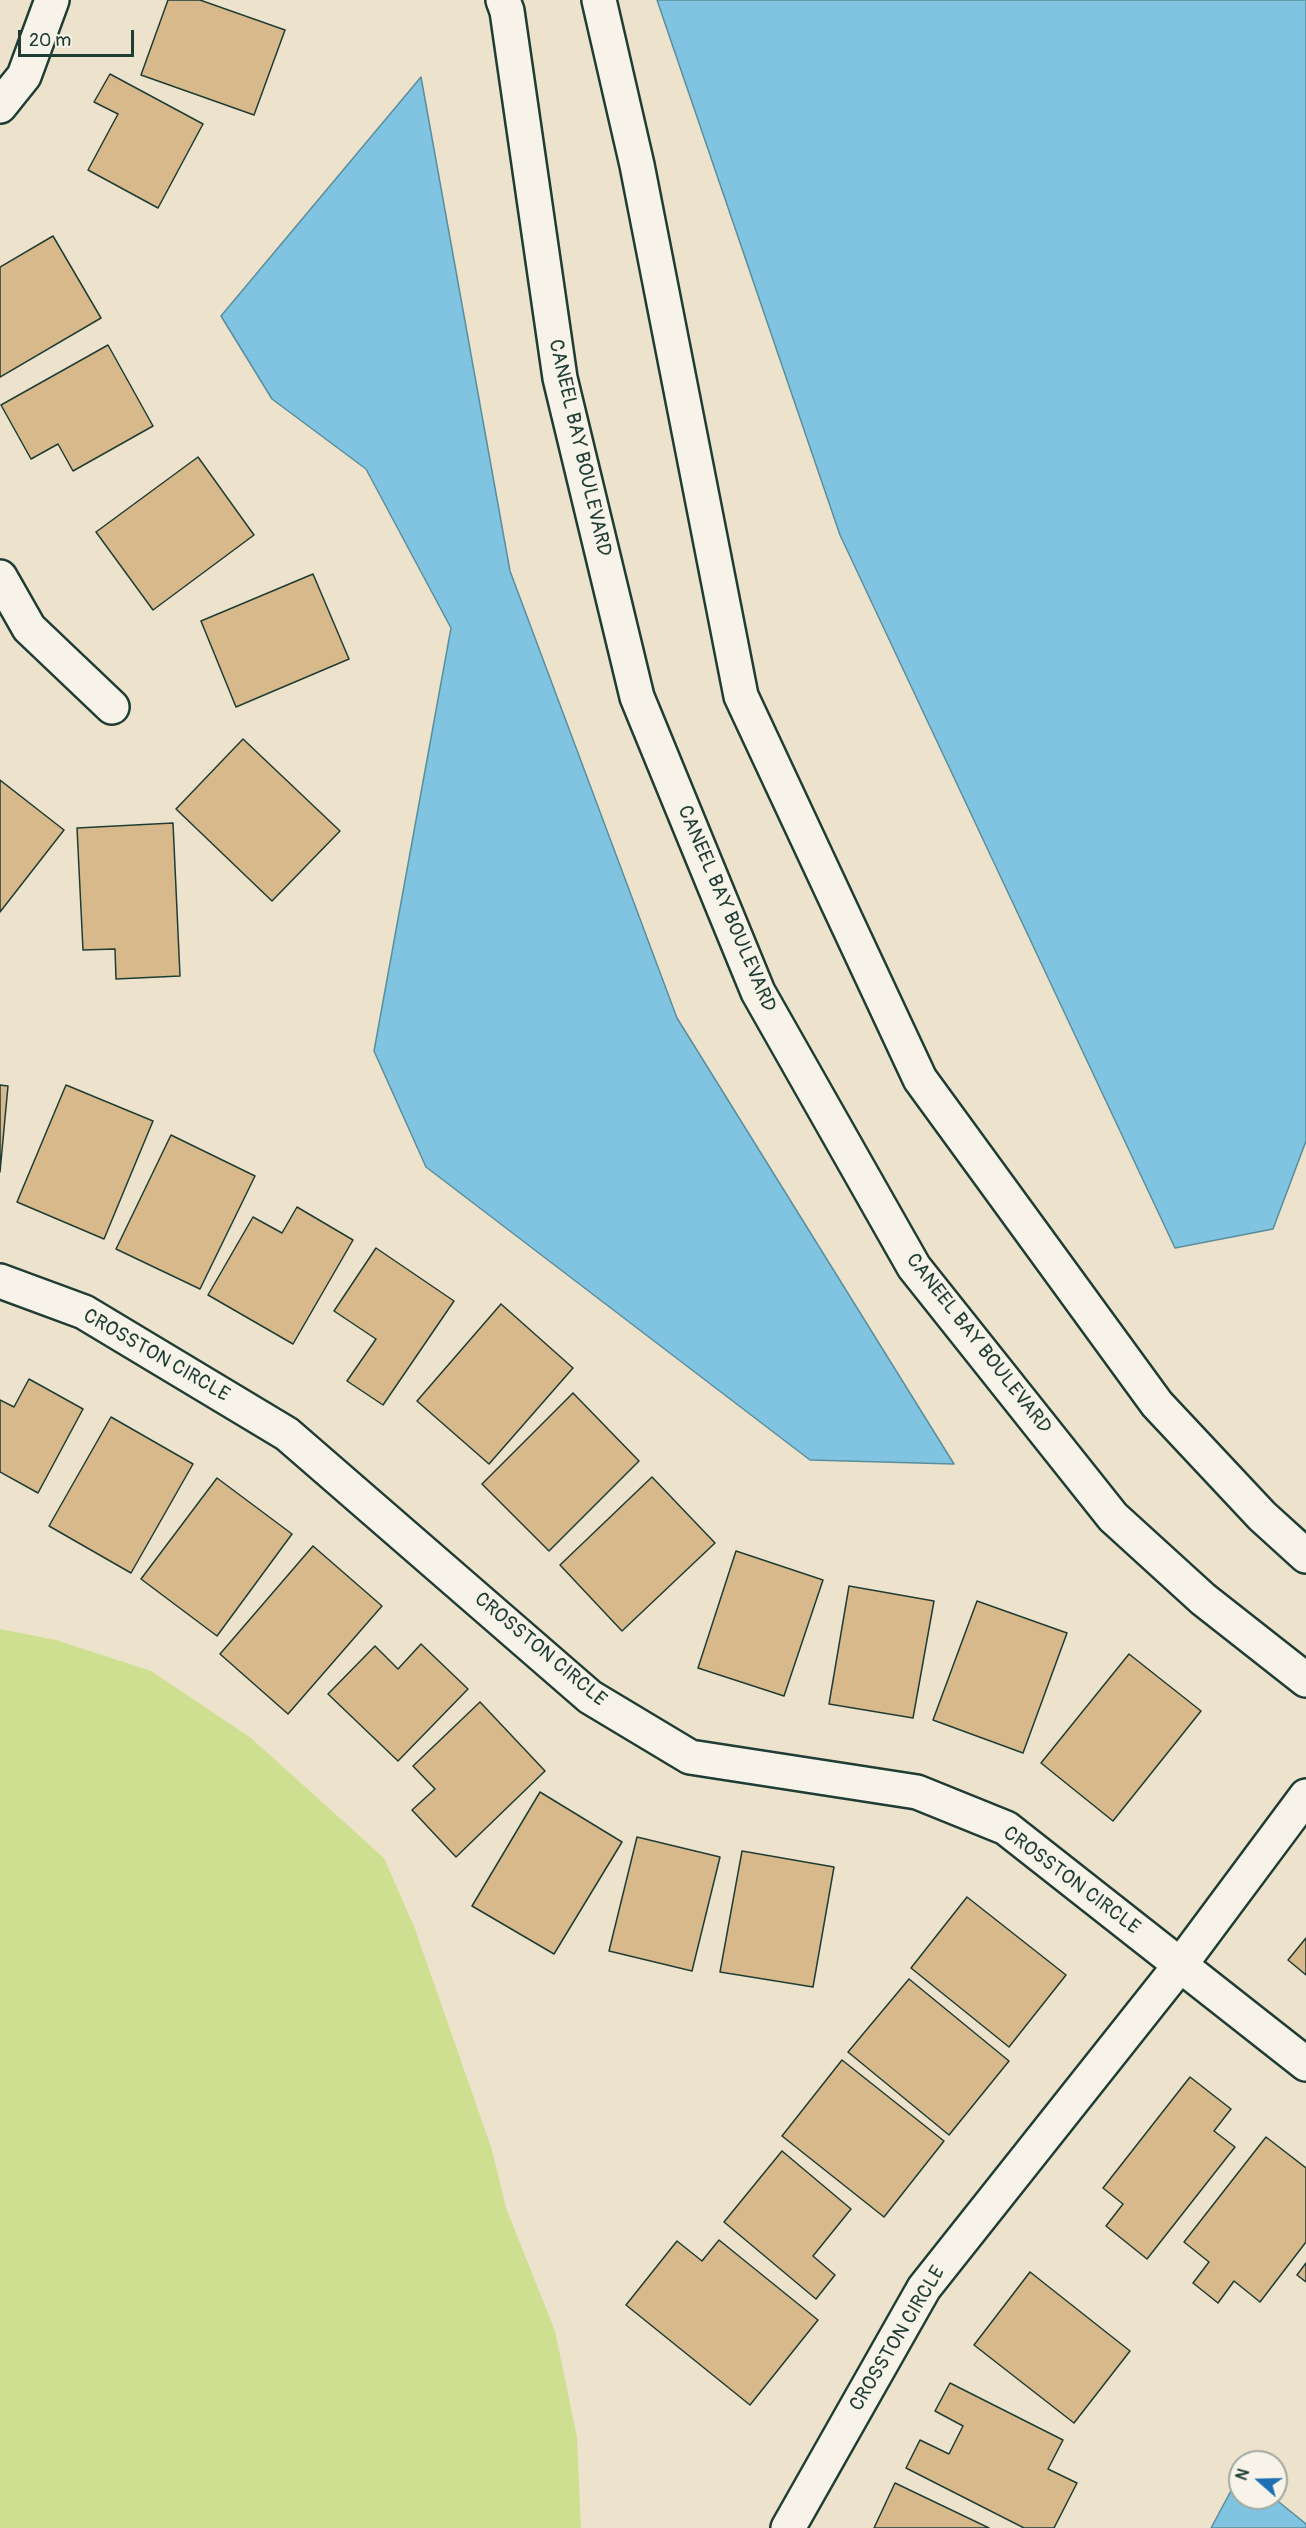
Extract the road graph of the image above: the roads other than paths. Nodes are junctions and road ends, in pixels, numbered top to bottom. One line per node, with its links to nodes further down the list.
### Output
1 (52, 0): 4 (street)
2 (503, 0): 9 (street, CANEEL BAY BOULEVARD)
3 (599, 0): 8 (street)
4 (0, 106)
5 (0, 577): 6 (street)
6 (112, 707)
7 (0, 1281): 11 (street, CROSSTON CIRCLE)
8 (1306, 1556)
9 (1306, 1680)
10 (1306, 1796): 11 (street, CROSSTON CIRCLE)
11 (1180, 1964): 12 (street); 13 (street, CROSSTON CIRCLE)
12 (1306, 2064)
13 (788, 2528)

